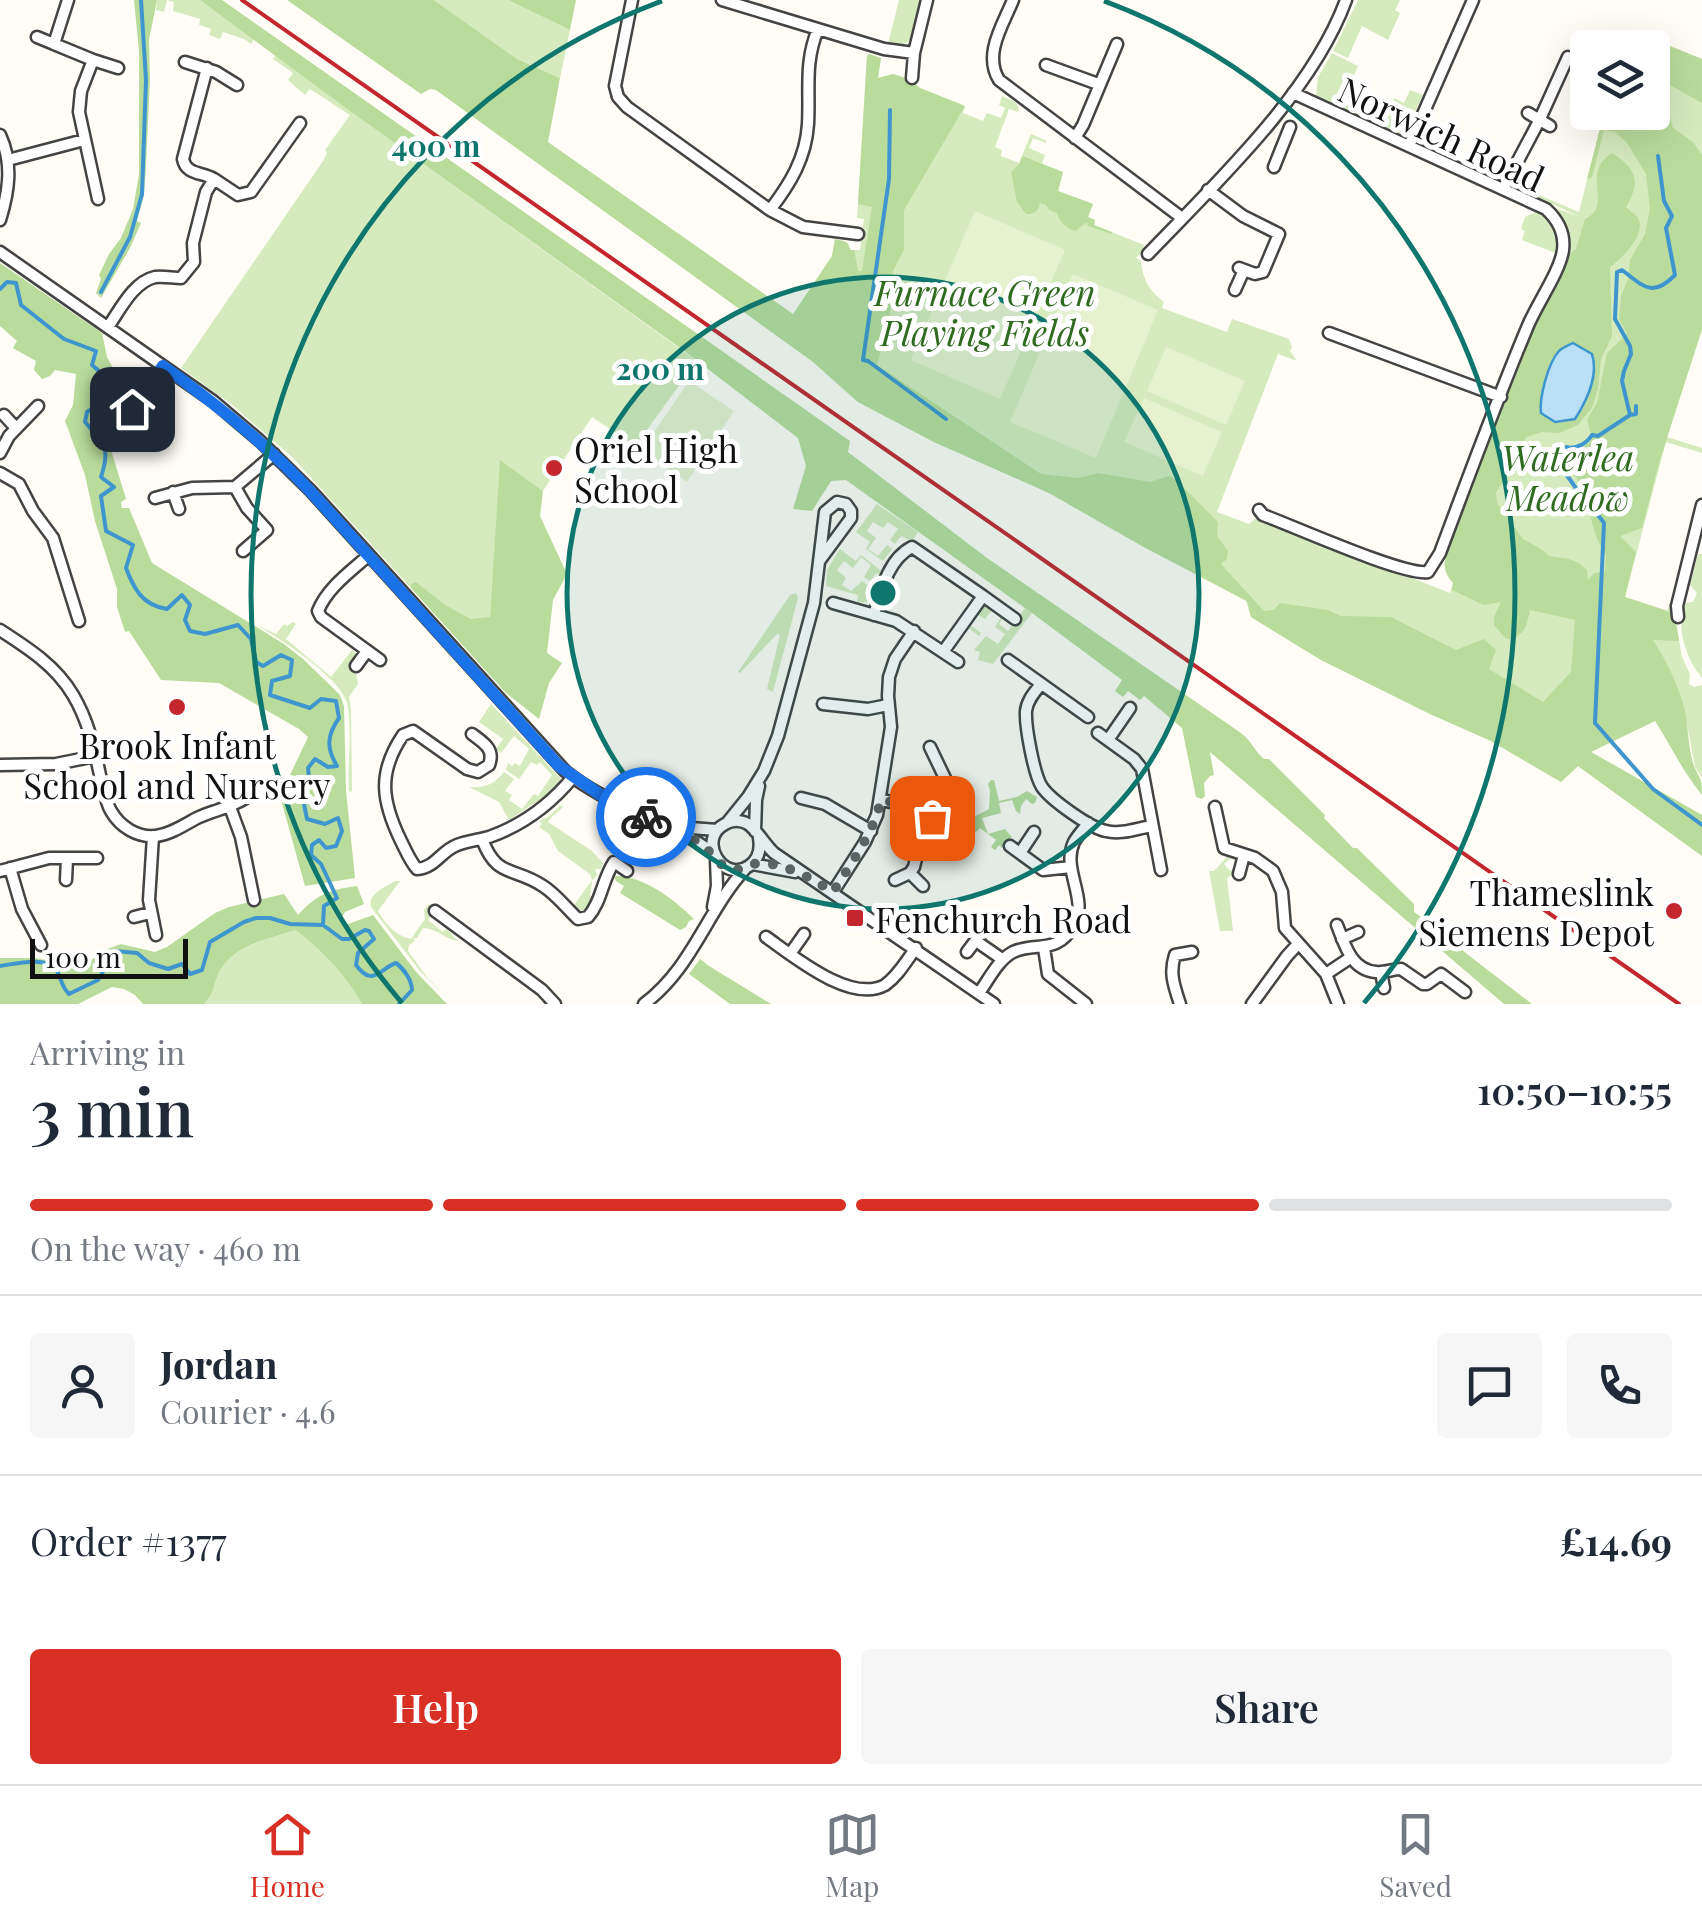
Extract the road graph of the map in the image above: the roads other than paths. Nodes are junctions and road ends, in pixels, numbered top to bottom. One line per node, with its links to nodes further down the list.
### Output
1 (68, 0): 10 (street)
2 (632, 0): 41 (street)
3 (722, 0): 8 (street)
4 (927, 0): 12 (street)
5 (1013, 0): 31 (street)
6 (1346, 0): 22 (street)
7 (1473, 0): 34 (street)
8 (818, 29): 12 (street); 41 (street)
9 (36, 36): 10 (street)
10 (54, 44): 14 (street)
11 (1117, 44): 20 (street)
12 (914, 53): 19 (street)
13 (1568, 57): 24 (street)
14 (93, 60): 17 (street); 32 (street)
15 (185, 62): 18 (street)
16 (1046, 65): 20 (street)
17 (118, 68)
18 (207, 68): 21 (street); 37 (street)
19 (912, 78)
20 (1098, 84): 31 (street)
21 (236, 85)
22 (1293, 93): 33 (street); 34 (street, Norwich Road)
23 (1528, 114): 24 (street)
24 (1538, 121): 26 (street); 38 (street)
25 (300, 124): 30 (street)
26 (1550, 126)
27 (280, 127): 30 (street)
28 (1290, 127): 33 (street)
29 (0, 135): 35 (street)
30 (292, 135): 37 (street)
31 (1075, 138): 42 (street)
32 (84, 140): 35 (street); 40 (street)
33 (1271, 141): 36 (street); 39 (street)
34 (1409, 146): 38 (street, Norwich Road)
35 (8, 160): 43 (street)
36 (1274, 167)
37 (214, 179): 50 (street)
38 (1503, 189): 53 (street, Norwich Road)
39 (1208, 190): 42 (street); 46 (street)
40 (98, 199)
41 (770, 210): 45 (street)
42 (1182, 218): 48 (street)
43 (0, 220)
44 (1285, 222): 46 (street)
45 (858, 234)
46 (1280, 234): 49 (street)
47 (0, 252): 50 (street)
48 (1148, 254)
49 (1236, 290)
50 (108, 327): 52 (street)
51 (1329, 333): 53 (street)
52 (163, 366): 55 (street); 61 (street)
53 (1500, 397): 68 (street, Norwich Road)
54 (38, 406): 59 (street)
55 (132, 409): 57 (street); 58 (street)
56 (4, 416): 59 (street)
57 (145, 418)
58 (122, 423)
59 (16, 428): 60 (street)
60 (0, 453)
61 (274, 454): 63 (street); 72 (street)
62 (0, 473): 76 (street)
63 (235, 487): 64 (street); 70 (street)
64 (173, 492): 65 (street); 67 (street)
65 (156, 498)
66 (1702, 505): 79 (street)
67 (179, 509)
68 (1259, 510)
69 (277, 522): 70 (street)
70 (267, 530): 71 (street)
71 (243, 551)
72 (369, 555): 84 (street); 100 (street)
73 (820, 560): 73 (street); 99 (street)
74 (983, 596): 78 (street); 80 (street); 85 (street)
75 (832, 603): 78 (street)
76 (74, 606): 77 (street); 81 (street)
77 (58, 610)
78 (874, 615): 83 (street)
79 (1678, 616)
80 (1015, 619)
81 (79, 621)
82 (0, 630): 97 (street)
83 (914, 632): 85 (street); 92 (street)
84 (368, 651): 86 (street); 89 (street)
85 (943, 652): 88 (street)
86 (380, 660)
87 (1008, 660): 90 (street)
88 (958, 662)
89 (356, 666)
90 (1041, 684): 94 (street); 109 (street)
91 (824, 704): 92 (street)
92 (888, 706): 103 (street)
93 (1130, 708): 111 (street)
94 (1070, 722)
95 (472, 734): 117 (street)
96 (930, 747): 108 (street)
97 (96, 756): 98 (street); 116 (street)
98 (0, 765)
99 (764, 770): 112 (street); 115 (street)
100 (573, 777): 110 (street); 117 (street)
101 (246, 797): 105 (street)
102 (801, 798): 104 (street)
103 (881, 800): 108 (street); 113 (street)
104 (819, 802): 107 (street); 113 (street)
105 (230, 807): 116 (street); 136 (street)
106 (1215, 807): 119 (street)
107 (815, 818)
108 (926, 818): 129 (street)
109 (1088, 823): 111 (street); 125 (street)
110 (669, 826): 112 (street); 120 (street)
111 (1152, 826): 127 (street)
112 (722, 827): 115 (street); 120 (street)
113 (871, 831): 135 (street)
114 (1034, 832): 125 (street)
115 (757, 834): 124 (street); 131 (street)
116 (154, 836): 138 (street)
117 (482, 839): 123 (street)
118 (604, 854): 123 (street)
119 (1244, 855): 130 (street); 149 (street)
120 (714, 856): 124 (street); 140 (street)
121 (66, 858): 122 (street); 126 (street); 132 (street)
122 (97, 858)
123 (614, 862): 128 (street)
124 (749, 866): 131 (street); 140 (street)
125 (1071, 868): 152 (street)
126 (5, 869): 143 (street)
127 (1161, 870)
128 (627, 871)
129 (910, 873): 133 (street); 134 (street)
130 (1240, 874)
131 (806, 875): 135 (street)
132 (66, 880)
133 (895, 880)
134 (923, 886)
135 (833, 892): 151 (street)
136 (254, 900)
137 (436, 911): 167 (street)
138 (150, 912): 139 (street); 146 (street)
139 (134, 916)
140 (710, 918): 168 (street)
141 (45, 923): 143 (street)
142 (1337, 925): 148 (street)
143 (33, 930): 150 (street)
144 (1358, 932): 148 (street)
145 (804, 934): 155 (street)
146 (156, 935)
147 (766, 937): 155 (street)
148 (1342, 939): 156 (street)
149 (1298, 944): 159 (street); 162 (street)
150 (42, 945)
151 (916, 948): 164 (street); 166 (street)
152 (1044, 948): 157 (street); 165 (street)
153 (968, 952): 157 (street)
154 (1192, 952): 172 (street)
155 (790, 954): 166 (street)
156 (1350, 958): 158 (street); 159 (street)
157 (1002, 959): 164 (street)
158 (1381, 972): 161 (street); 163 (street)
159 (1326, 974): 174 (street)
160 (1250, 982): 162 (street)
161 (1384, 988)
162 (1262, 990): 173 (street)
163 (1464, 992)
164 (979, 993): 169 (street)
165 (1071, 993): 170 (street); 171 (street)
166 (868, 998)
167 (555, 1004)
168 (644, 1004)
169 (994, 1004)
170 (1064, 1004)
171 (1086, 1004)
172 (1180, 1004)
173 (1252, 1004)
174 (1338, 1004)

